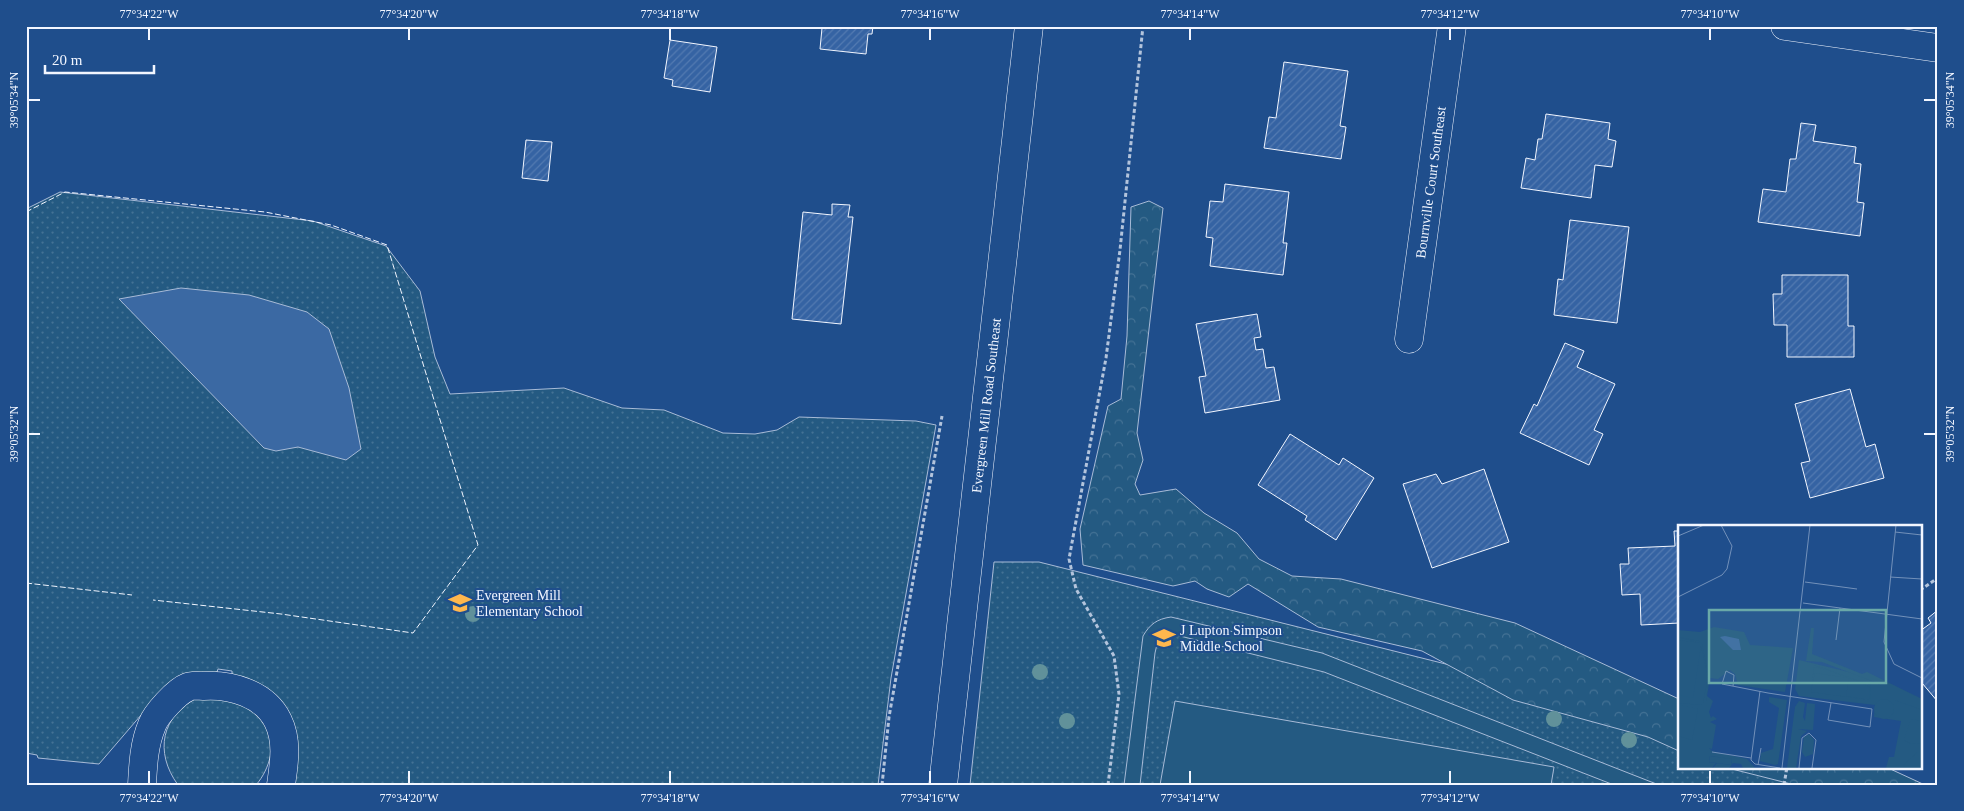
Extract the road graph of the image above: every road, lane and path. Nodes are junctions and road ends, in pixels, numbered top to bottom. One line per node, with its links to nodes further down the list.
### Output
1 (1029, 26): 14 (main road, Evergreen Mill Road Southeast)
2 (1143, 26): 15 (path)
3 (1452, 26): 6 (main road, Bournville Court Southeast)
4 (1785, 26): 5 (main road)
5 (1938, 48)
6 (1408, 340)
7 (942, 416): 13 (path)
8 (1938, 578): 9 (path)
9 (1922, 589)
10 (1787, 768): 16 (path)
11 (142, 785): 12 (main road)
12 (281, 785)
13 (882, 785)
14 (943, 785)
15 (1108, 785)
16 (1784, 785)

